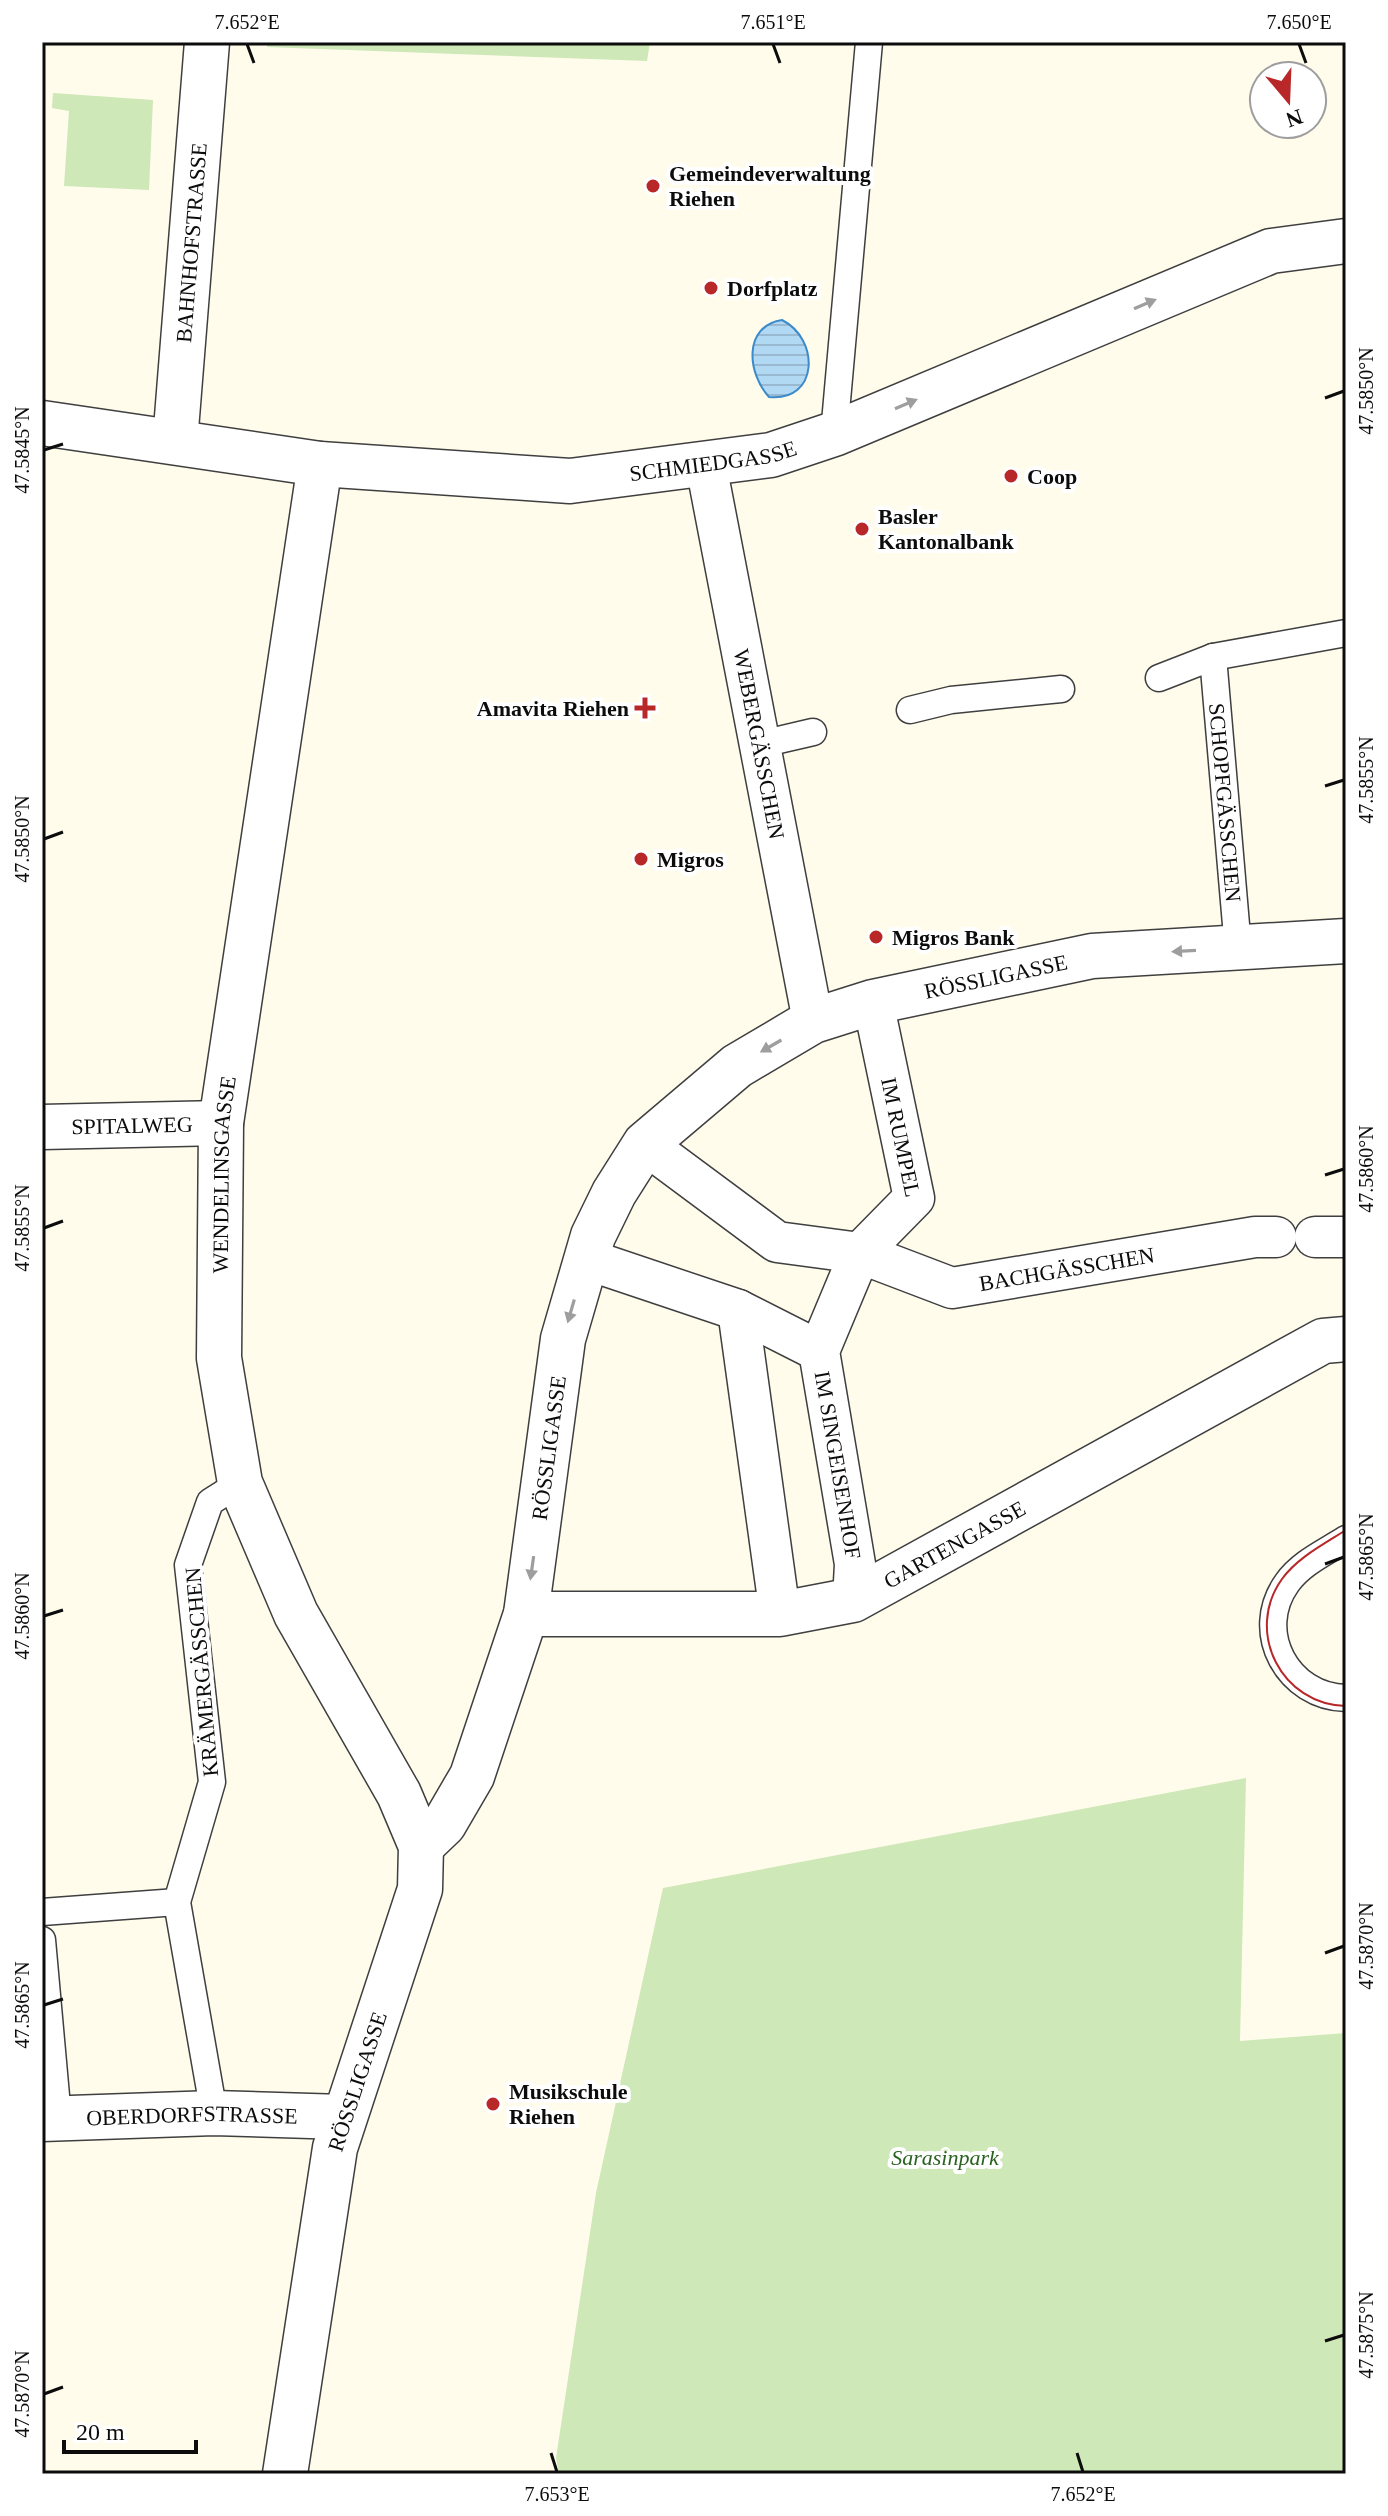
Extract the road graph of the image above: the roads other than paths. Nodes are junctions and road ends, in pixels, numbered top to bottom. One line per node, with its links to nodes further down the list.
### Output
1 (207, 42): 6 (street, BAHNHOFSTRASSE)
2 (868, 50): 5 (lane)
3 (1346, 241): 5 (street, SCHMIEDGASSE, one-way to 3)
4 (42, 423): 6 (street, SCHMIEDGASSE)
5 (834, 434): 8 (street, SCHMIEDGASSE)
6 (175, 442): 7 (street, SCHMIEDGASSE)
7 (320, 464): 8 (street, SCHMIEDGASSE); 20 (street, WENDELINSGASSE)
8 (706, 465): 15 (street, WEBERGÄSSCHEN)
9 (1346, 633): 10 (lane)
10 (1213, 657): 11 (lane); 17 (lane, SCHOPFGÄSSCHEN)
11 (1159, 678)
12 (1061, 689): 13 (lane)
13 (910, 710)
14 (813, 732): 15 (lane)
15 (761, 744): 19 (street, WEBERGÄSSCHEN)
16 (1346, 941): 17 (street, RÖSSLIGASSE)
17 (1238, 948): 18 (street, RÖSSLIGASSE, one-way to 18)
18 (873, 1002): 19 (street, RÖSSLIGASSE); 24 (street, IM RUMPEL)
19 (813, 1021): 22 (street, RÖSSLIGASSE, one-way to 22)
20 (221, 1123): 21 (street, SPITALWEG); 29 (street, WENDELINSGASSE)
21 (42, 1127)
22 (645, 1144): 24 (street); 25 (street, RÖSSLIGASSE)
23 (1312, 1237): 24 (street, BACHGÄSSCHEN)
24 (860, 1253): 28 (street, IM SINGEISENHOF)
25 (586, 1259): 26 (street); 32 (street, RÖSSLIGASSE, one-way to 32)
26 (738, 1310): 28 (street); 33 (street)
27 (1346, 1339): 31 (street, GARTENGASSE)
28 (819, 1351): 31 (street, IM SINGEISENHOF)
29 (240, 1483): 35 (street, WENDELINSGASSE); 36 (lane, KRÄMERGÄSSCHEN)
30 (1346, 1539): 34 (lane)
31 (853, 1600): 33 (street, GARTENGASSE)
32 (526, 1614): 33 (street, GARTENGASSE); 35 (street, RÖSSLIGASSE)
33 (780, 1614)
34 (1346, 1698)
35 (421, 1846): 40 (street, RÖSSLIGASSE)
36 (177, 1902): 37 (lane); 39 (lane, KRÄMERGÄSSCHEN)
37 (42, 1912)
38 (42, 1940): 41 (lane)
39 (214, 2113): 40 (street, OBERDORFSTRASSE); 41 (street, OBERDORFSTRASSE)
40 (343, 2117): 42 (street, RÖSSLIGASSE)
41 (50, 2118)
42 (285, 2474)

